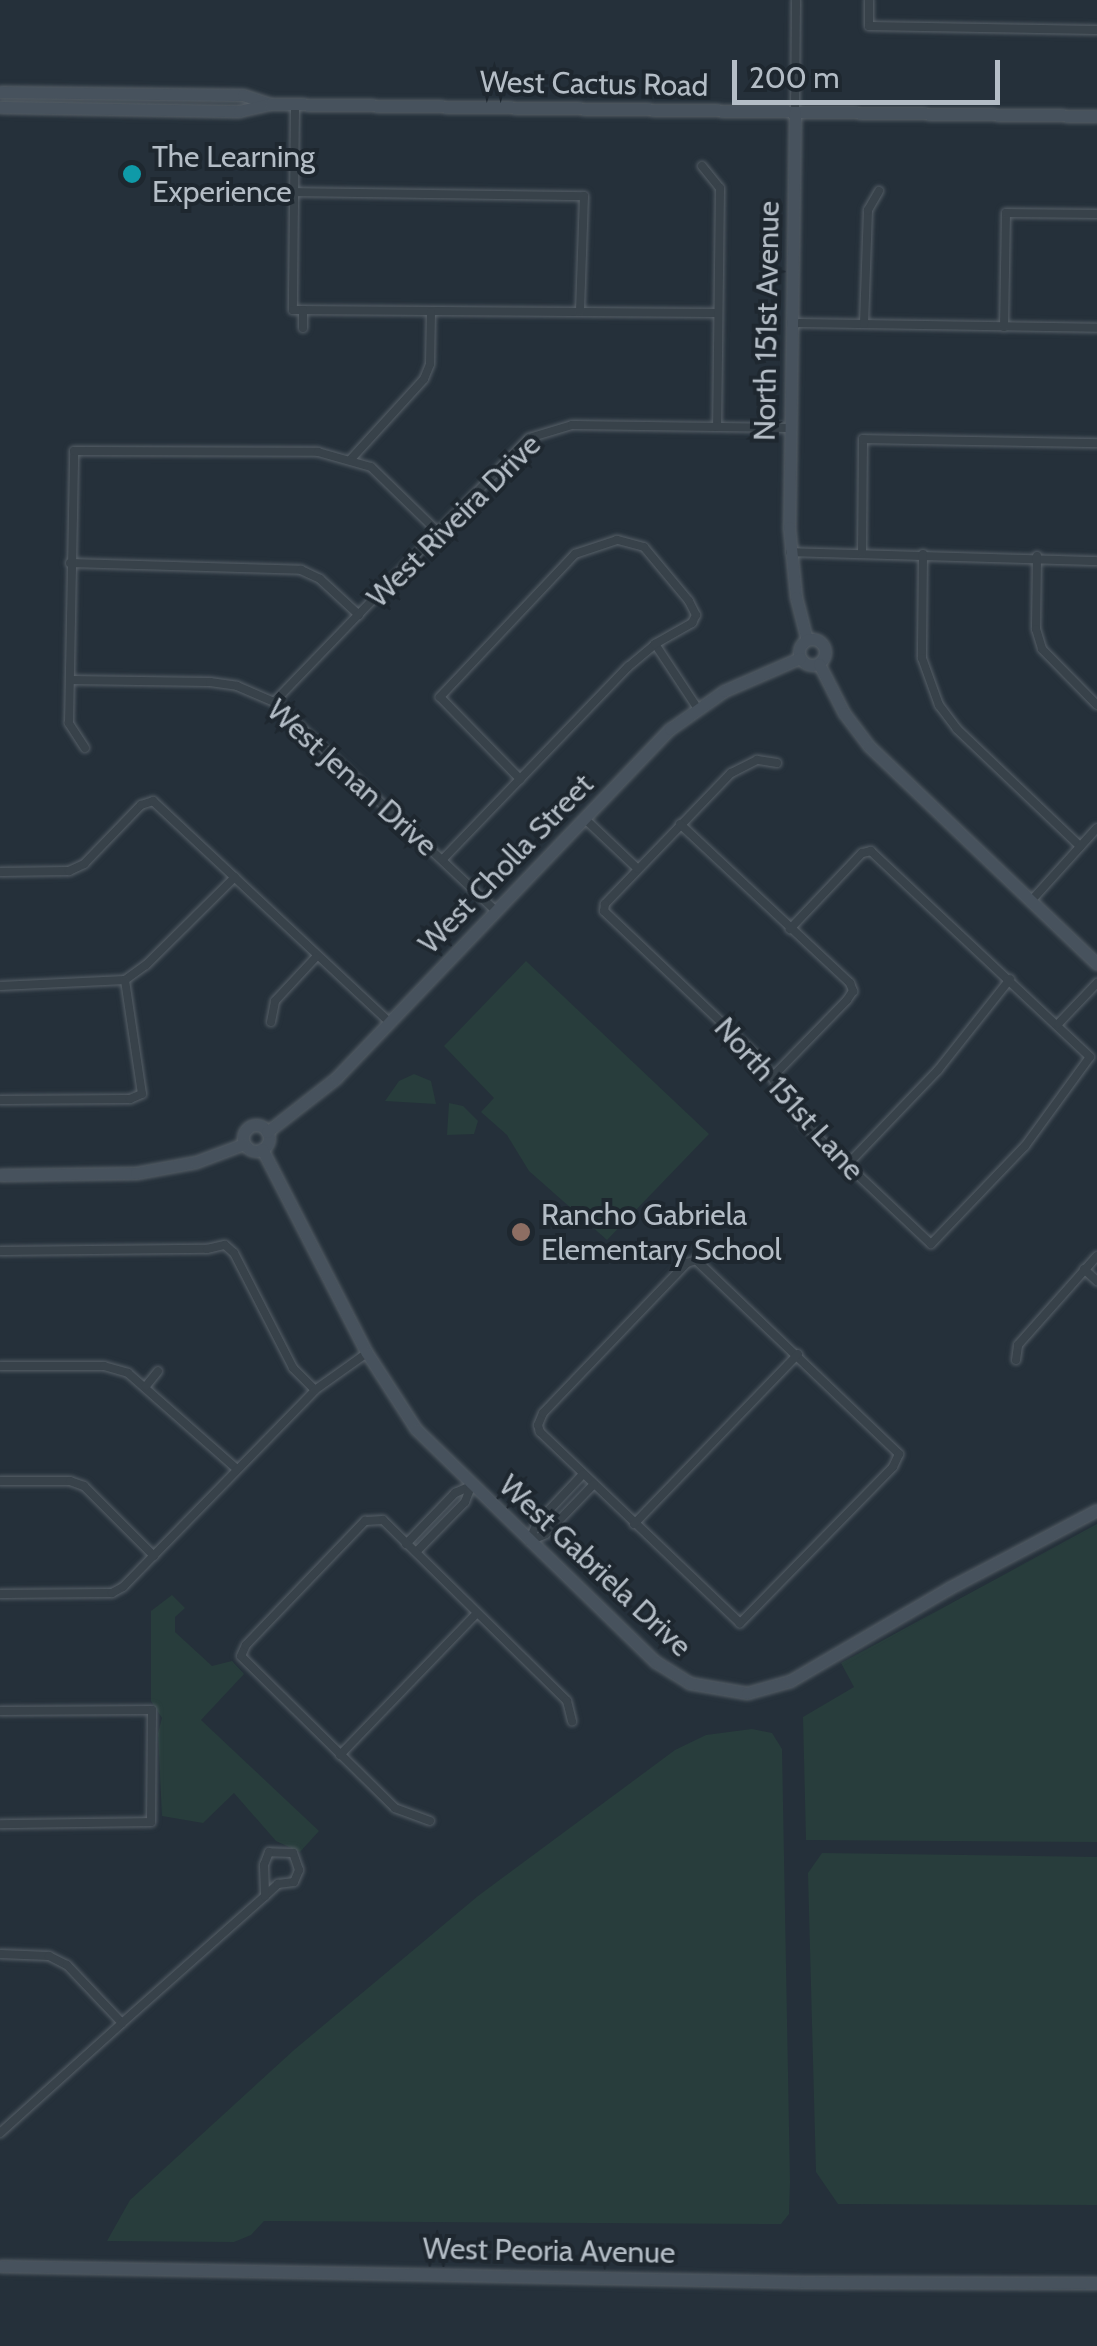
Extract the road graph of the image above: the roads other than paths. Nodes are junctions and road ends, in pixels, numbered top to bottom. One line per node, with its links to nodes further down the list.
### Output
1 (796, 0): 10 (street, North 151st Avenue)
2 (869, 0): 3 (street)
3 (1097, 30)
4 (0, 92): 5 (street, West Cactus Road)
5 (170, 94): 6 (street, West Cactus Road); 9 (street)
6 (270, 104): 7 (street, West Cactus Road); 9 (street, West Cactus Road)
7 (294, 105): 10 (street, West Cactus Road); 14 (street)
8 (0, 107): 9 (street, West Cactus Road)
9 (95, 110)
10 (795, 112): 11 (street, West Cactus Road); 20 (street, North 151st Avenue)
11 (1097, 116)
12 (702, 166): 19 (street)
13 (879, 190): 21 (street)
14 (292, 192): 16 (street); 18 (street)
15 (1097, 214): 22 (street)
16 (298, 310): 17 (street); 23 (street)
17 (431, 312): 18 (street); 28 (street)
18 (580, 312): 19 (street)
19 (718, 313): 25 (street)
20 (791, 322): 21 (street); 26 (street, North 151st Avenue)
21 (864, 324): 22 (street)
22 (1004, 327): 24 (street)
23 (303, 328)
24 (1097, 328)
25 (717, 428): 26 (street, West Riveira Drive); 29 (street, West Riveira Drive)
26 (791, 428): 30 (street, North 151st Avenue)
27 (1097, 443): 31 (street)
28 (351, 459): 29 (street); 35 (street)
29 (438, 532): 36 (street, West Riveira Drive)
30 (790, 552): 31 (street); 37 (street, North 151st Avenue)
31 (862, 553): 32 (street)
32 (922, 554): 33 (street); 51 (street)
33 (1036, 556): 34 (street); 43 (street)
34 (1097, 561)
35 (70, 563): 36 (street); 41 (street)
36 (359, 616): 42 (street, West Riveira Drive)
37 (807, 640): 39 (street); 40 (street)
38 (655, 644): 44 (street); 47 (street); 47 (street)
39 (800, 658): 40 (street); 44 (street, West Cholla Street)
40 (818, 664): 56 (street)
41 (70, 680): 42 (street, West Jenan Drive); 45 (street)
42 (274, 702): 52 (street, West Jenan Drive)
43 (1097, 705)
44 (698, 708): 48 (street, West Cholla Street)
45 (85, 748)
46 (777, 763): 49 (street)
47 (520, 779): 52 (street)
48 (584, 818): 53 (street); 57 (street, West Cholla Street)
49 (680, 824): 53 (street); 58 (street)
50 (1097, 828): 51 (street)
51 (1080, 846): 56 (street)
52 (444, 859): 57 (street, West Jenan Drive)
53 (638, 869): 68 (street, North 151st Lane)
54 (0, 872): 55 (street)
55 (234, 877): 59 (street); 61 (street)
56 (1030, 901): 60 (street)
57 (496, 911): 66 (street, West Cholla Street)
58 (790, 929): 62 (street); 68 (street)
59 (316, 958): 65 (street); 66 (street)
60 (1097, 964)
61 (125, 980): 64 (street); 69 (street)
62 (1010, 980): 67 (street); 73 (street)
63 (1097, 983): 67 (street)
64 (0, 986)
65 (271, 1022)
66 (389, 1022): 70 (street, West Cholla Street)
67 (1058, 1024): 73 (street, North 151st Lane)
68 (772, 1076): 73 (street, North 151st Lane)
69 (0, 1100)
70 (267, 1132): 71 (street); 72 (street)
71 (244, 1144): 72 (street); 74 (street)
72 (262, 1149): 79 (street, West Gabriela Drive)
73 (847, 1166)
74 (0, 1175)
75 (0, 1250): 85 (street)
76 (1097, 1256): 77 (street)
77 (1084, 1269): 78 (street); 81 (street)
78 (1097, 1281)
79 (367, 1353): 85 (street); 90 (street, West Gabriela Drive)
80 (798, 1354): 87 (street); 94 (street); 94 (street)
81 (1016, 1360)
82 (0, 1366): 84 (street)
83 (158, 1371): 84 (street)
84 (146, 1386): 86 (street)
85 (315, 1390): 86 (street)
86 (237, 1469): 98 (street)
87 (583, 1474): 89 (street); 95 (street)
88 (0, 1481): 98 (street)
89 (594, 1484): 94 (street); 95 (street)
90 (471, 1486): 92 (street); 93 (street); 95 (street, West Gabriela Drive)
91 (1097, 1510): 95 (street, West Gabriela Drive)
92 (437, 1512): 93 (street); 96 (street)
93 (446, 1521): 97 (street)
94 (634, 1524)
95 (529, 1541)
96 (406, 1544): 97 (street); 103 (street)
97 (416, 1552): 100 (street)
98 (154, 1556): 99 (street)
99 (0, 1594)
100 (477, 1613): 102 (street); 103 (street)
101 (0, 1710): 105 (street)
102 (572, 1721)
103 (340, 1755): 104 (street)
104 (430, 1820)
105 (0, 1824)
106 (265, 1896): 106 (street); 108 (street)
107 (0, 1954): 108 (street)
108 (122, 2023): 109 (street)
109 (2, 2128)
110 (0, 2266): 111 (street, West Peoria Avenue)
111 (1097, 2282)

